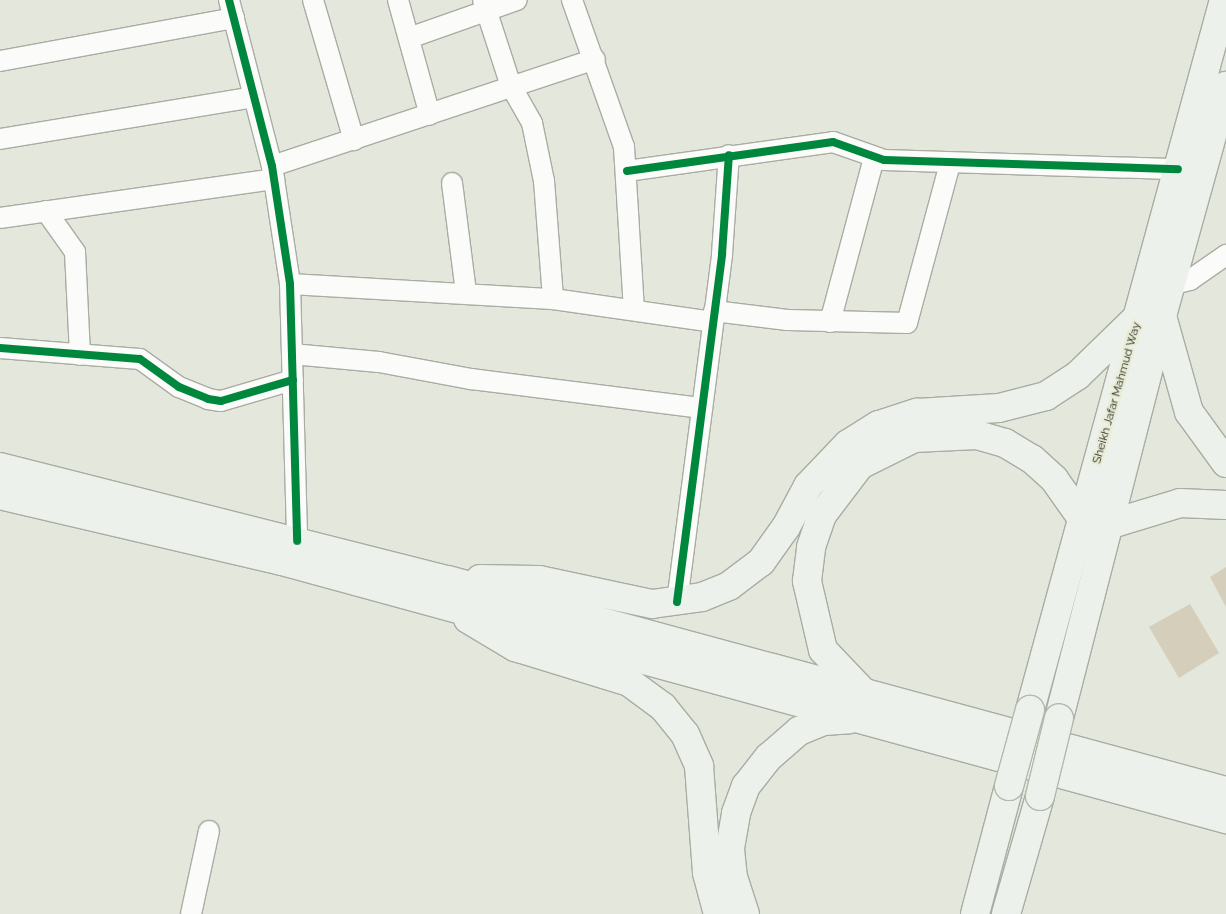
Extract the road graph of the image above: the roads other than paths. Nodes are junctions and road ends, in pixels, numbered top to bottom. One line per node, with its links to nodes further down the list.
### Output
1 (313, 0): 16 (street)
2 (398, 0): 8 (street)
3 (517, 0): 6 (street)
4 (572, 0): 9 (street)
5 (1224, 0): 20 (main road, Sheikh Jafar Mahmud Way)
6 (485, 6): 8 (street); 11 (street)
7 (232, 9): 10 (street); 13 (street)
8 (409, 38): 14 (street)
9 (594, 59): 11 (street); 21 (street)
10 (0, 61)
11 (511, 86): 14 (street); 30 (street)
12 (1226, 86): 28 (main road, Sheikh Jafar Mahmud Way)
13 (254, 97): 15 (street); 22 (street)
14 (430, 116): 16 (street)
15 (0, 139)
16 (354, 140): 22 (street)
17 (728, 155): 18 (street); 21 (street); 33 (street)
18 (874, 158): 19 (street); 34 (street)
19 (950, 164): 20 (street); 34 (street)
20 (1178, 170): 32 (main road, Sheikh Jafar Mahmud Way)
21 (627, 171): 31 (street)
22 (273, 172): 24 (street); 27 (street)
23 (452, 183): 29 (street)
24 (46, 211): 25 (street); 37 (street)
25 (0, 218)
26 (1226, 255): 28 (street)
27 (290, 284): 29 (street); 36 (street)
28 (1170, 286): 32 (main road, Sheikh Jafar Mahmud Way)
29 (466, 293): 30 (street)
30 (553, 300): 31 (street)
31 (634, 310): 33 (street)
32 (1151, 315): 40 (main road); 45 (main road, Sheikh Jafar Mahmud Way); 46 (main road, Sheikh Jafar Mahmud Way); 49 (main road)
33 (713, 317): 34 (street); 39 (street)
34 (830, 322)
35 (0, 348): 37 (street)
36 (292, 354): 38 (street); 39 (street)
37 (80, 355): 38 (street)
38 (293, 380): 47 (street)
39 (702, 408): 49 (street)
40 (1226, 463)
41 (0, 467): 42 (main road)
42 (35, 475): 43 (street); 47 (main road)
43 (13, 498): 48 (main road)
44 (1226, 506): 46 (main road)
45 (1081, 517): 50 (main road); 57 (main road, Sheikh Jafar Mahmud Way, bridge)
46 (1111, 524): 58 (main road, Sheikh Jafar Mahmud Way, bridge)
47 (297, 540): 48 (main road)
48 (447, 592): 49 (main road); 50 (main road); 55 (main road)
49 (678, 602)
50 (862, 707): 51 (main road); 52 (main road); 56 (main road)
51 (1226, 791)
52 (1226, 819)
53 (208, 831): 54 (street)
54 (191, 914)
55 (718, 914)
56 (745, 914)
57 (975, 914)
58 (1006, 914)

